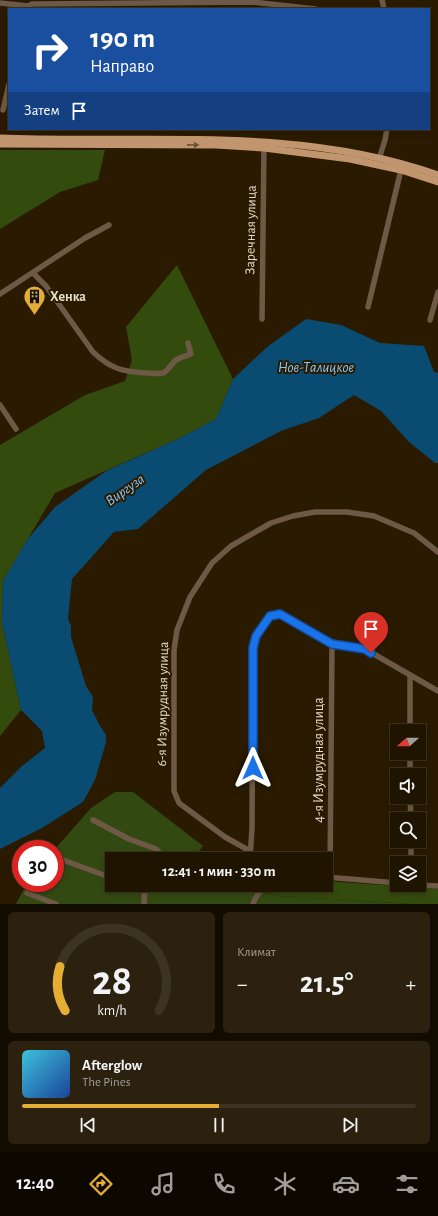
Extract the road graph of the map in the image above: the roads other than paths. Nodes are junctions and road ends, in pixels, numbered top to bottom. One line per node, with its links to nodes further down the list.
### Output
1 (187, 1): 3 (street); 4 (street)
2 (0, 3): 3 (street)
3 (28, 5)
4 (307, 8)
5 (8, 89): 6 (street)
6 (4, 110)
7 (387, 130): 11 (street)
8 (0, 138): 10 (main road)
9 (0, 144): 10 (main road, one-way to 10)
10 (264, 145): 11 (main road); 12 (main road); 20 (street, Заречная улица)
11 (380, 159): 13 (main road)
12 (402, 170): 14 (main road); 19 (street)
13 (438, 175)
14 (438, 182)
15 (109, 225): 16 (street)
16 (32, 273): 18 (street); 22 (street)
17 (438, 292): 21 (street)
18 (0, 294)
19 (368, 307)
20 (262, 319)
21 (430, 320)
22 (188, 343)
23 (0, 405): 24 (street)
24 (16, 430)
25 (438, 552): 31 (street, 6-я Изумрудная улица)
26 (332, 644): 27 (street); 31 (street); 33 (street, 4-я Изумрудная улица)
27 (410, 674): 28 (street); 29 (street)
28 (438, 691)
29 (410, 724)
30 (93, 820): 32 (street)
31 (250, 851)
32 (159, 852)
33 (328, 852)
34 (64, 860): 35 (street)
35 (105, 875)
36 (333, 877): 37 (street)
37 (390, 882)
38 (426, 885): 39 (street)
39 (438, 886)
40 (144, 892): 44 (street)
41 (260, 892): 45 (street)
42 (27, 894): 43 (street)
43 (56, 904)
44 (144, 904)
45 (253, 904)

